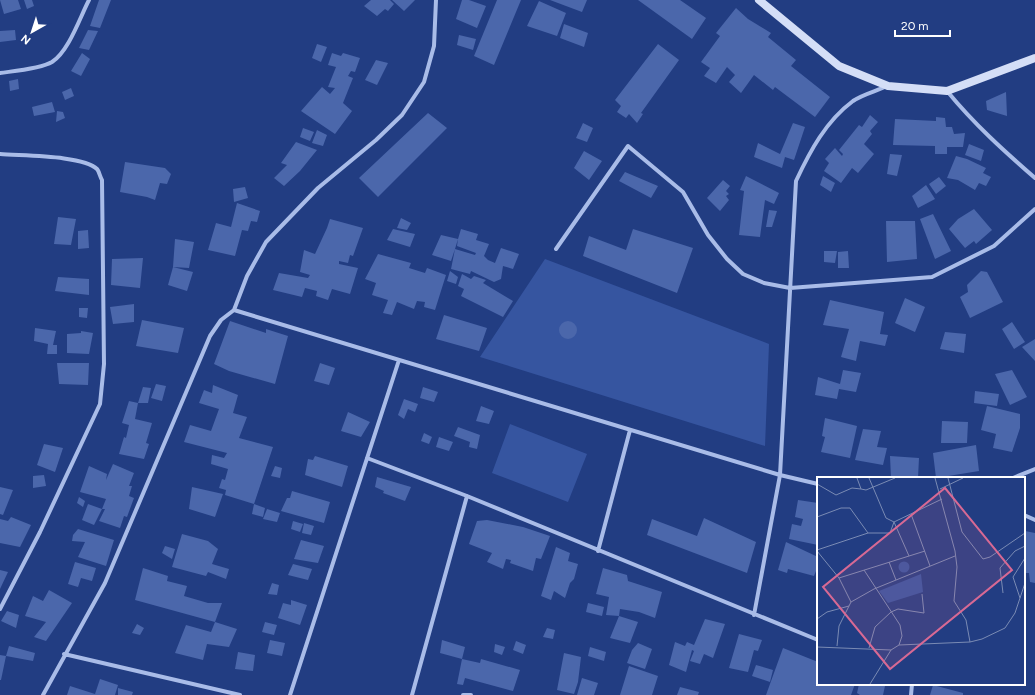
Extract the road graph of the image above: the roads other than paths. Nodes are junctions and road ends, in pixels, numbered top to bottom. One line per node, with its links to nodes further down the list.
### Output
1 (89, 0): 5 (street)
2 (436, 0): 13 (street)
3 (759, 0): 6 (main road)
4 (1035, 58): 7 (main road)
5 (0, 73)
6 (888, 86): 7 (main road); 12 (street)
7 (947, 91): 9 (street)
8 (0, 154): 25 (street)
9 (1035, 178)
10 (1035, 209): 12 (street)
11 (556, 249): 12 (street)
12 (790, 288): 18 (street)
13 (234, 310): 14 (street); 28 (street)
14 (399, 360): 15 (street); 16 (street)
15 (630, 430): 18 (street); 24 (street)
16 (367, 458): 21 (street); 32 (street)
17 (1035, 469): 19 (street)
18 (780, 476): 20 (street); 26 (street)
19 (1015, 477)
20 (817, 484)
21 (467, 496): 24 (street); 33 (street)
22 (1025, 515): 23 (street)
23 (1035, 520)
24 (598, 551): 26 (street)
25 (0, 609)
26 (754, 615): 27 (street)
27 (817, 640)
28 (64, 654): 30 (street); 31 (street)
29 (912, 685): 36 (street)
30 (43, 695)
31 (240, 695)
32 (290, 695)
33 (412, 695)
34 (463, 695): 35 (street)
35 (471, 695)
36 (911, 695)

